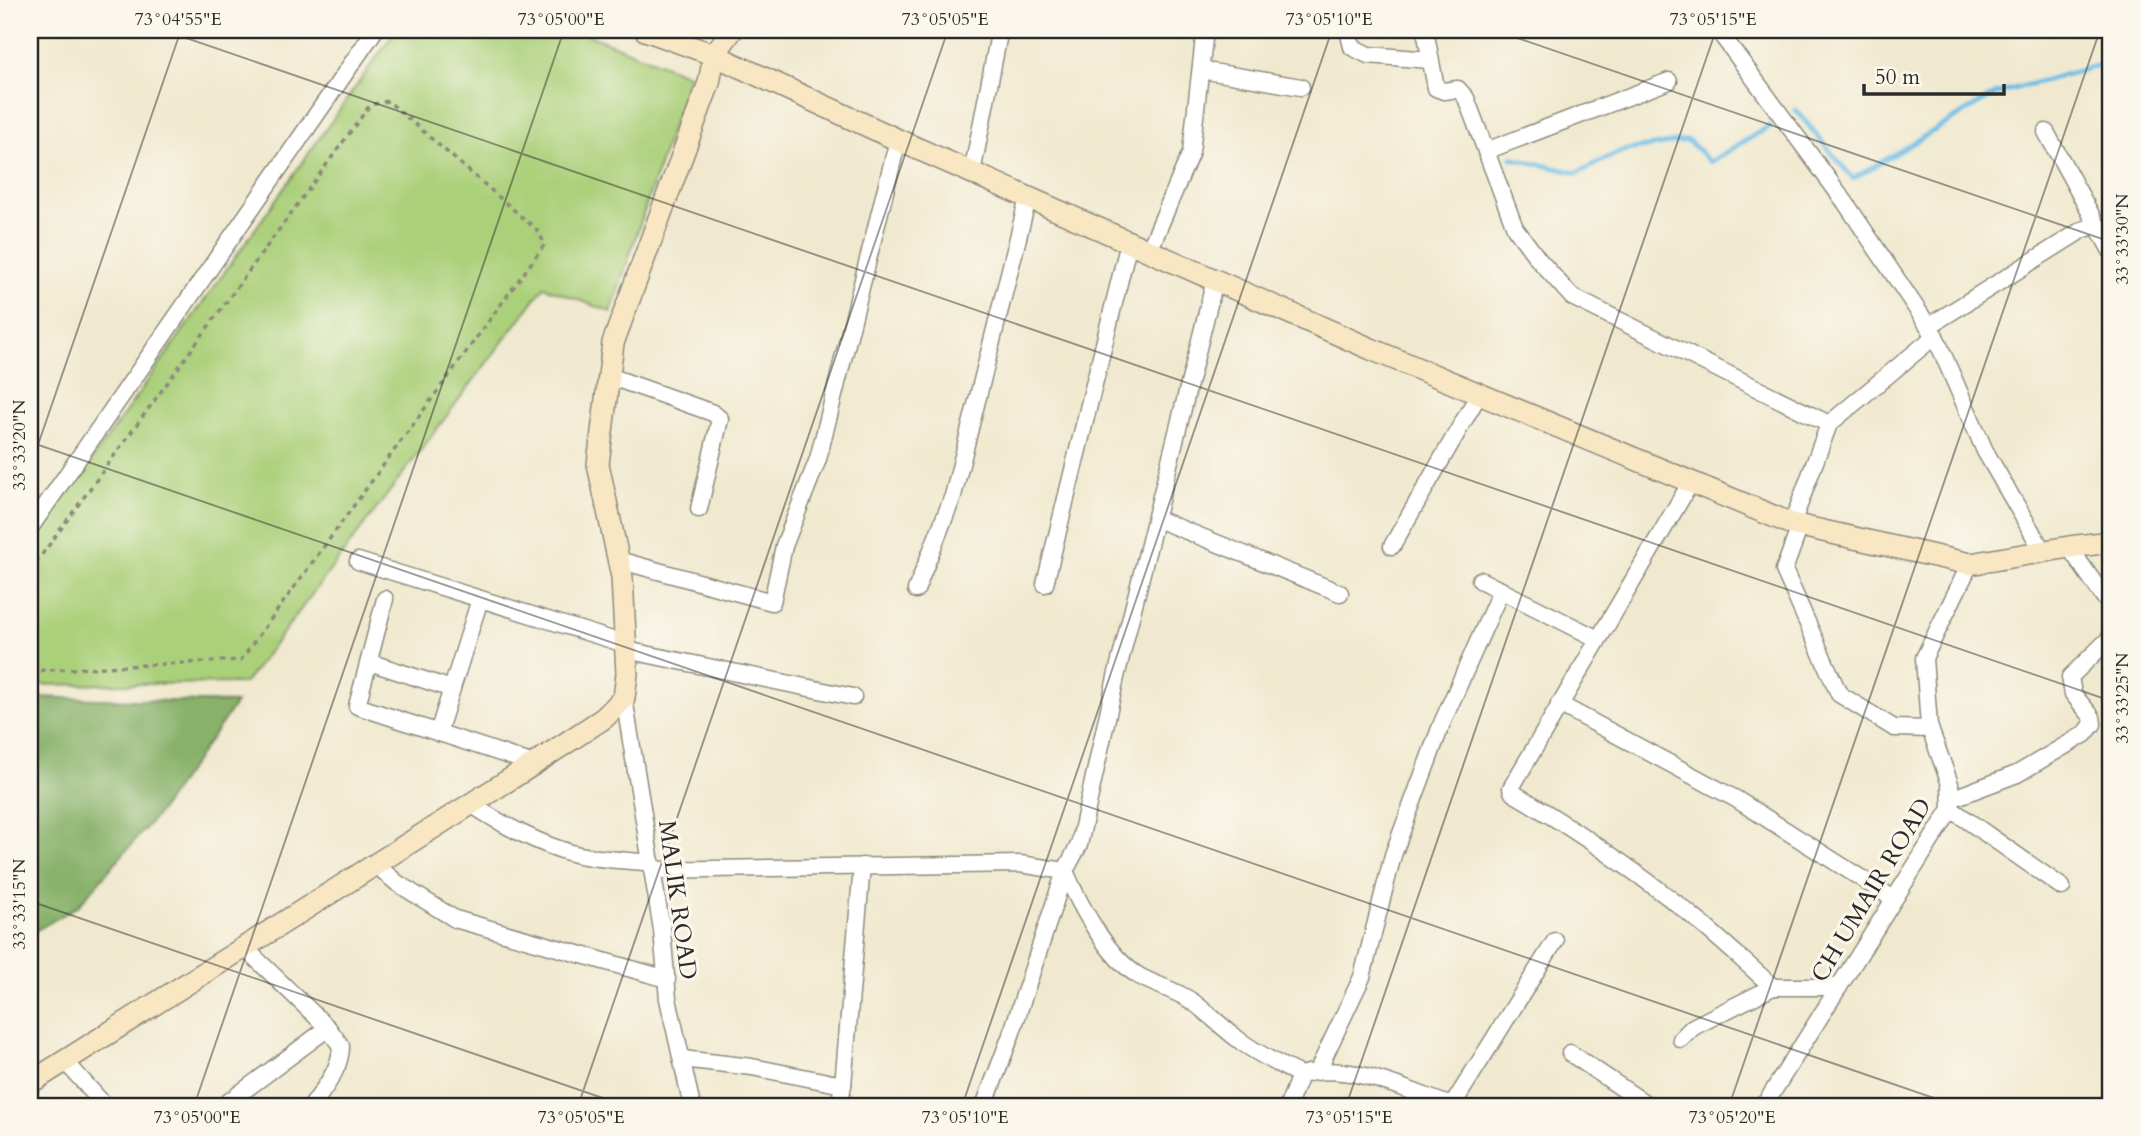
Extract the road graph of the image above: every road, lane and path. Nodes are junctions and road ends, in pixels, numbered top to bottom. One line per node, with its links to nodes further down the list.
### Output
1 (375, 30): 32 (street)
2 (645, 30): 9 (street)
3 (732, 30): 9 (street)
4 (1205, 30): 11 (street)
5 (1348, 30): 10 (street)
6 (1425, 30): 10 (street)
7 (1718, 30): 24 (street)
8 (998, 39): 17 (street)
9 (714, 55): 15 (street); 25 (street)
10 (1430, 60): 16 (street)
11 (1201, 70): 13 (street); 21 (street)
12 (1670, 80): 16 (street)
13 (1301, 87)
14 (2046, 132): 19 (street)
15 (898, 140): 17 (street); 37 (street)
16 (1486, 150): 27 (street)
17 (972, 173): 18 (street)
18 (1028, 198): 20 (street); 43 (street)
19 (2097, 225): 22 (street); 24 (street)
20 (1129, 242): 21 (street); 42 (street)
21 (1149, 251): 23 (street)
22 (2111, 251)
23 (1215, 280): 26 (street); 30 (street)
24 (1932, 331): 27 (street); 36 (street)
25 (609, 376): 29 (street); 37 (street)
26 (1479, 394): 28 (street); 34 (street)
27 (1829, 424): 31 (street)
28 (1691, 482): 31 (street); 50 (street)
29 (699, 509)
30 (1157, 519): 45 (street); 66 (street)
31 (1796, 525): 39 (street); 58 (street)
32 (30, 528)
33 (2111, 542): 35 (street)
34 (1392, 546)
35 (2069, 547): 36 (street); 48 (street)
36 (2044, 553): 39 (street)
37 (618, 560): 51 (street)
38 (358, 561): 47 (street)
39 (1970, 564): 58 (street, CH UMAIR ROAD)
40 (30, 571): 53 (path)
41 (1480, 580): 44 (street)
42 (1045, 584)
43 (916, 590)
44 (1501, 590): 50 (street); 79 (street)
45 (1340, 593)
46 (385, 599): 52 (street)
47 (480, 599): 51 (street); 54 (street)
48 (2111, 607)
49 (2111, 637): 62 (street)
50 (1598, 639): 57 (street)
51 (625, 647): 55 (street); 56 (street)
52 (369, 662): 54 (street); 59 (street)
53 (30, 671)
54 (452, 689): 59 (street)
55 (853, 697)
56 (624, 698): 60 (street); 65 (street, MALIK ROAD)
57 (1559, 704): 68 (street); 72 (street)
58 (1930, 729): 62 (street, CH UMAIR ROAD)
59 (438, 733): 60 (street)
60 (534, 764): 61 (street)
61 (471, 804): 63 (street); 65 (street)
62 (1951, 804): 67 (street); 68 (street, CH UMAIR ROAD)
63 (374, 864): 70 (street); 71 (street)
64 (862, 866): 65 (street); 66 (street); 82 (street)
65 (653, 867): 71 (street, MALIK ROAD)
66 (1065, 871): 80 (street); 88 (street)
67 (2062, 887)
68 (1894, 899): 73 (street, CH UMAIR ROAD)
69 (1555, 941): 79 (street)
70 (244, 947): 74 (street); 78 (street)
71 (667, 979): 77 (street, MALIK ROAD)
72 (1773, 987): 73 (street); 75 (street)
73 (1839, 987): 91 (street, CH UMAIR ROAD)
74 (328, 1028): 84 (street); 85 (street)
75 (1681, 1038)
76 (1570, 1053): 90 (street)
77 (682, 1059): 82 (street); 86 (street, MALIK ROAD)
78 (65, 1061): 81 (street); 83 (street)
79 (1318, 1070): 80 (street)
80 (1300, 1075): 89 (street)
81 (30, 1083)
82 (843, 1085): 87 (street)
83 (105, 1106)
84 (223, 1106)
85 (312, 1106)
86 (692, 1106)
87 (839, 1106)
88 (984, 1106)
89 (1288, 1106)
90 (1649, 1106)
91 (1762, 1106)

